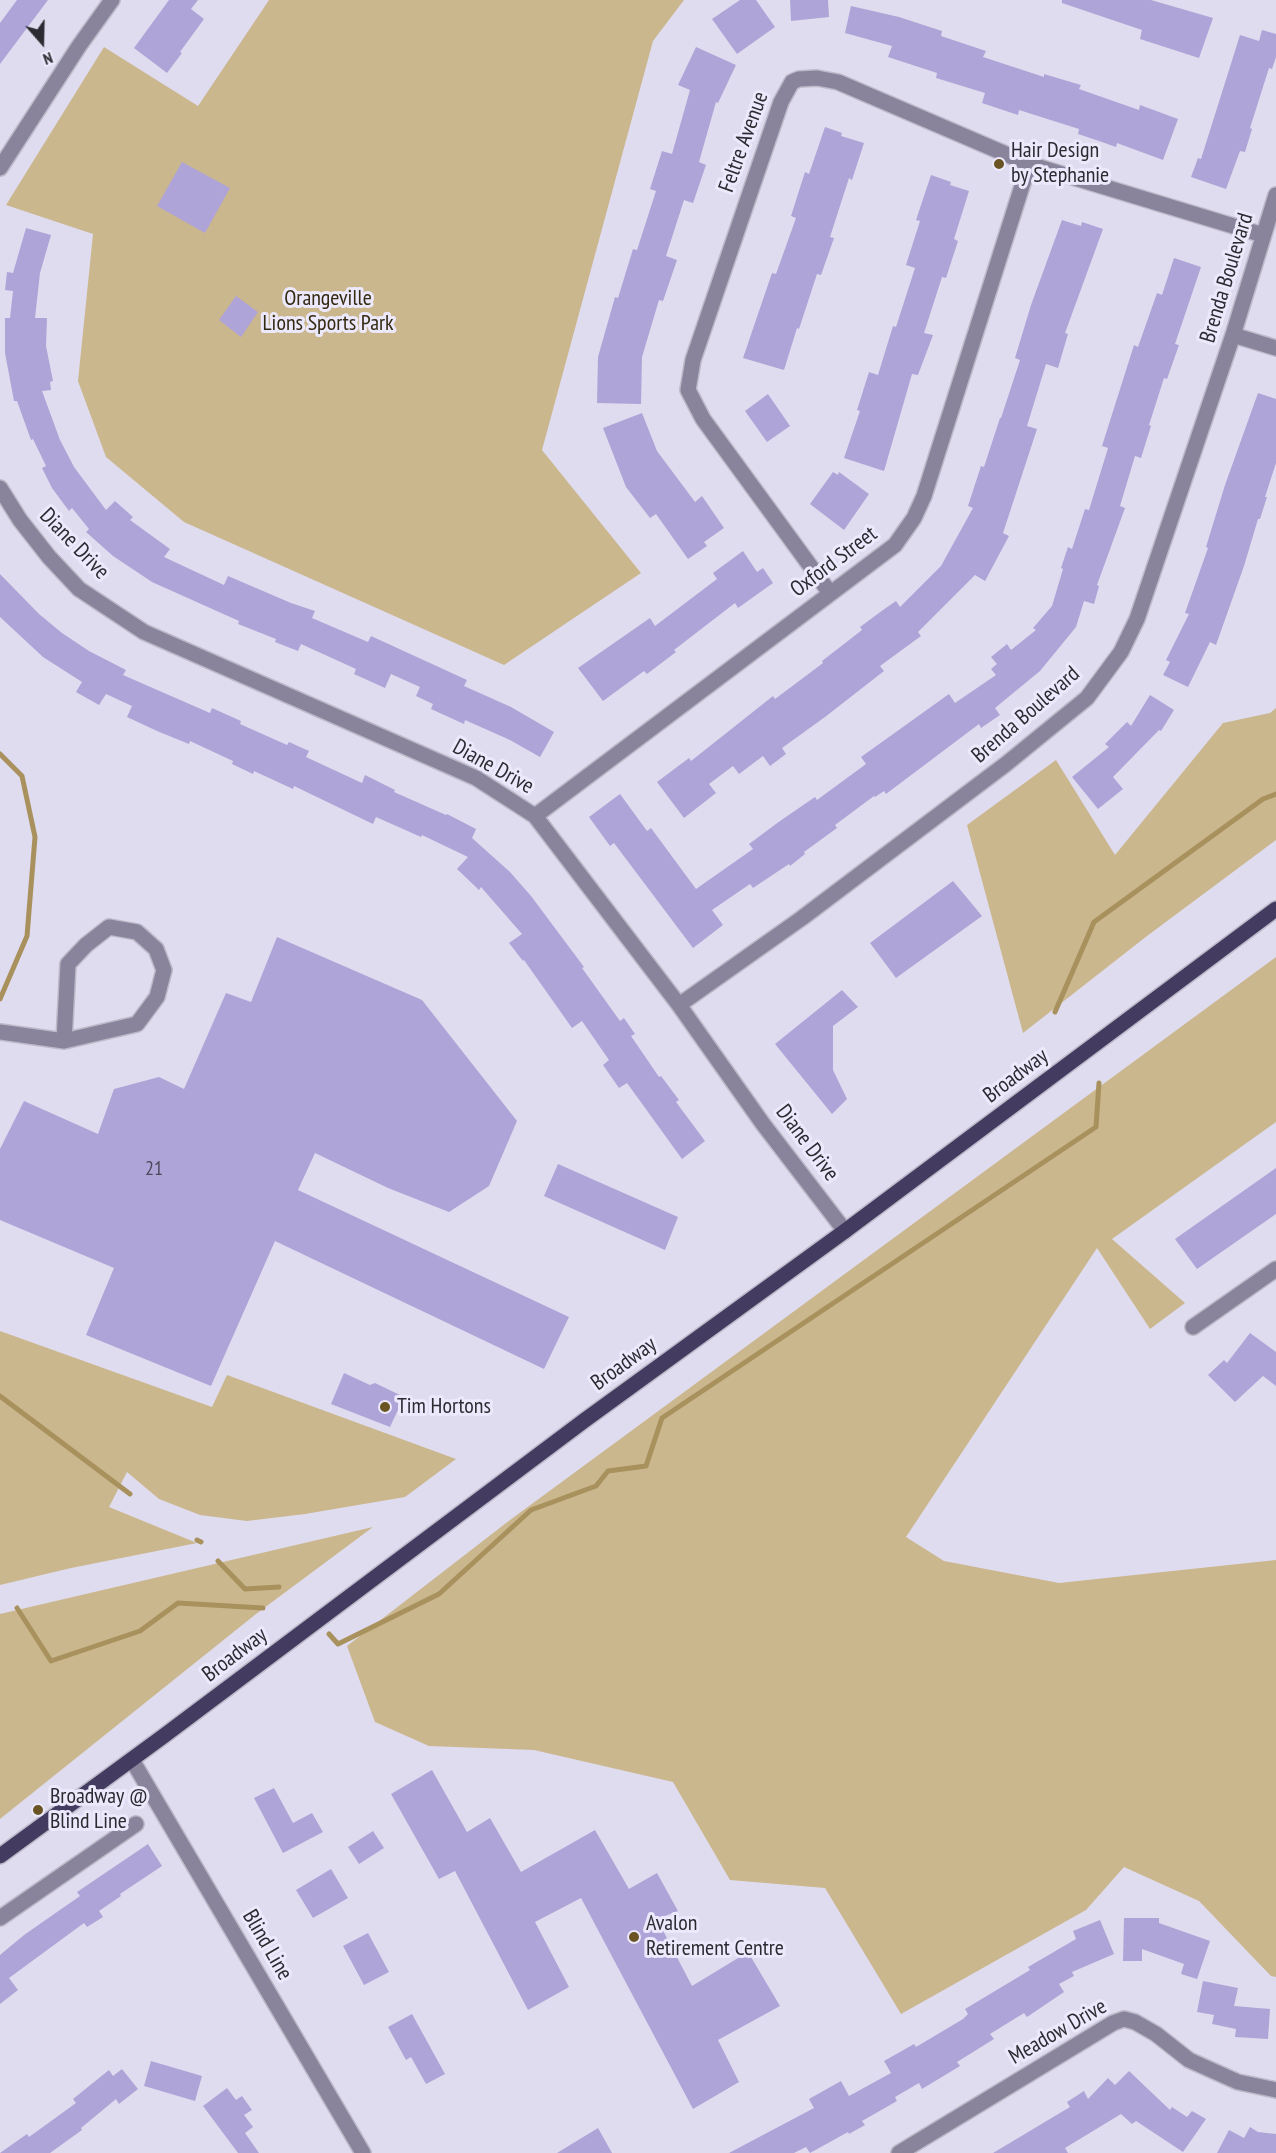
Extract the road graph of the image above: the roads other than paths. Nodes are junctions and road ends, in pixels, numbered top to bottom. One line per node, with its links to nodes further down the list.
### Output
1 (112, 0): 3 (street)
2 (1029, 164): 5 (street, Feltre Avenue); 9 (street, Oxford Street); 9 (street, Feltre Avenue)
3 (0, 168)
4 (1276, 195): 5 (street, Brenda Boulevard)
5 (1263, 235): 6 (street, Brenda Boulevard)
6 (1233, 335): 7 (street); 12 (street, Brenda Boulevard)
7 (1276, 348)
8 (0, 488): 10 (street, Diane Drive)
9 (830, 593): 10 (street, Oxford Street)
10 (535, 816): 12 (street, Diane Drive)
11 (1276, 909): 15 (main road, Broadway)
12 (679, 1005): 15 (street, Diane Drive)
13 (0, 1032): 14 (street)
14 (64, 1041): 14 (street)
15 (845, 1231): 18 (main road, Broadway)
16 (1276, 1269): 17 (street)
17 (1193, 1327)
18 (132, 1760): 20 (main road, Broadway); 23 (street, Blind Line)
19 (136, 1824): 21 (street)
20 (0, 1856)
21 (0, 1918)
22 (1276, 2090): 24 (street, Meadow Drive)
23 (363, 2153)
24 (899, 2153)

